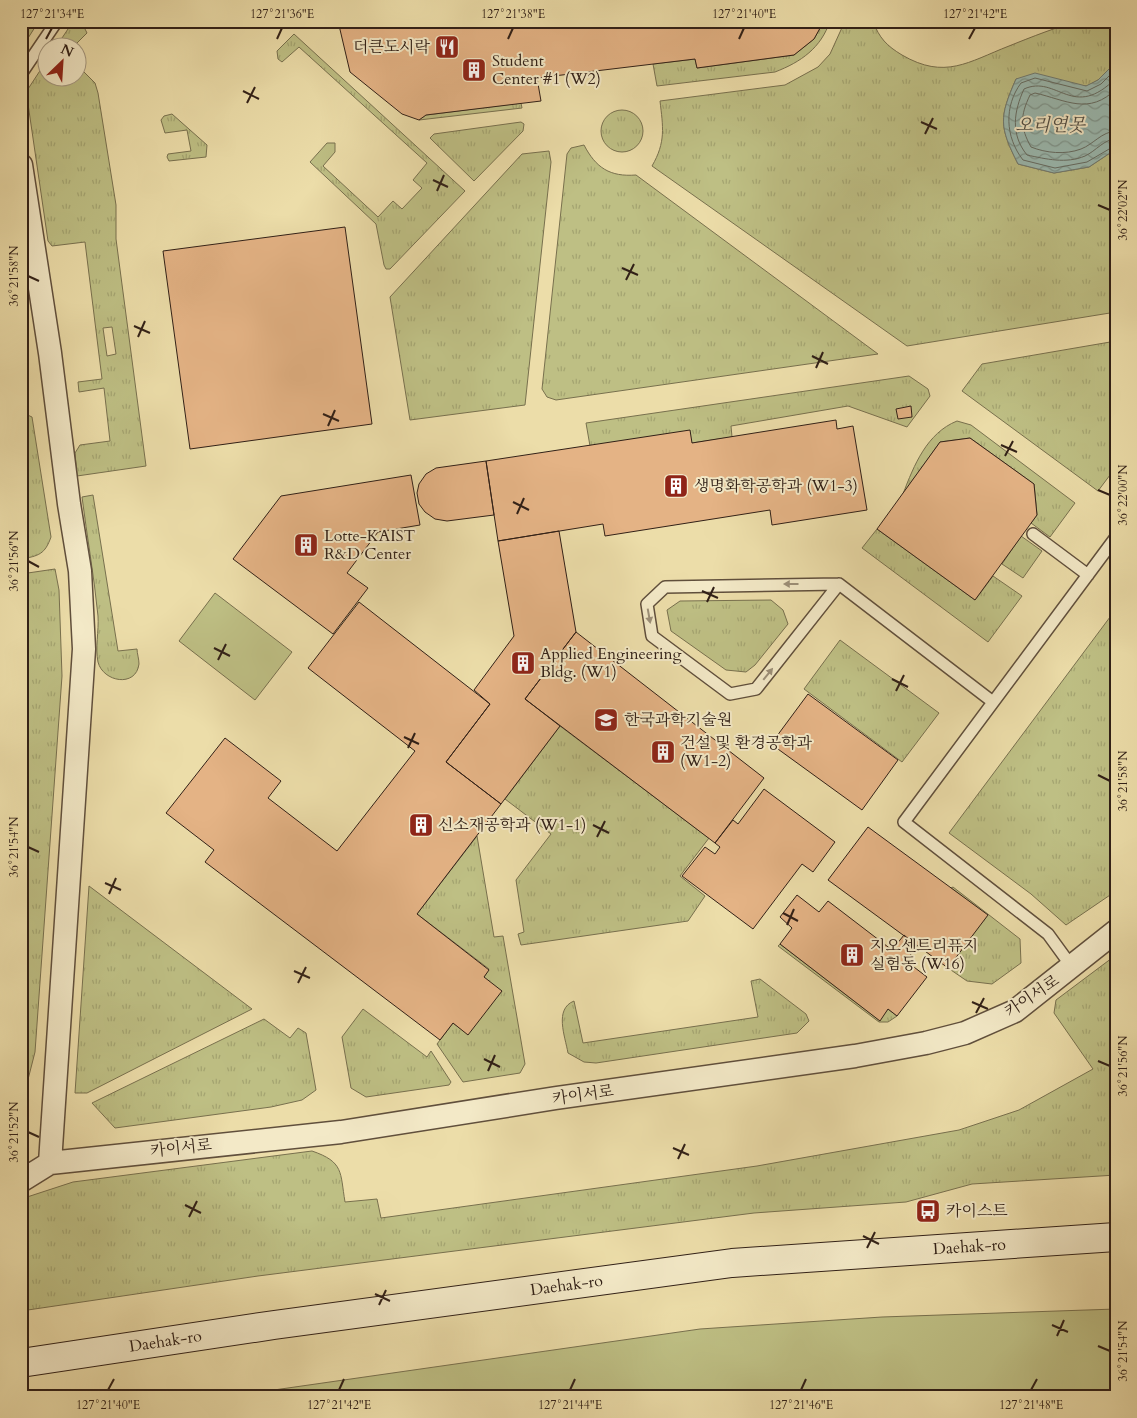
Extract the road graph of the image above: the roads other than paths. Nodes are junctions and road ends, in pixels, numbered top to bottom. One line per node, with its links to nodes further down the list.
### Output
1 (57, 21): 2 (lane)
2 (21, 74)
3 (21, 165): 11 (street)
4 (1033, 534): 6 (lane)
5 (1116, 537): 6 (lane)
6 (1088, 575): 8 (lane)
7 (839, 584): 7 (lane, one-way to 7); 8 (lane)
8 (994, 702): 10 (lane)
9 (1116, 931): 10 (street, 카이서로)
10 (1072, 967): 11 (street, 카이서로)
11 (50, 1163): 12 (street, 카이서로)
12 (21, 1181)
13 (1116, 1237): 14 (main road, Daehak-ro)
14 (21, 1363)

